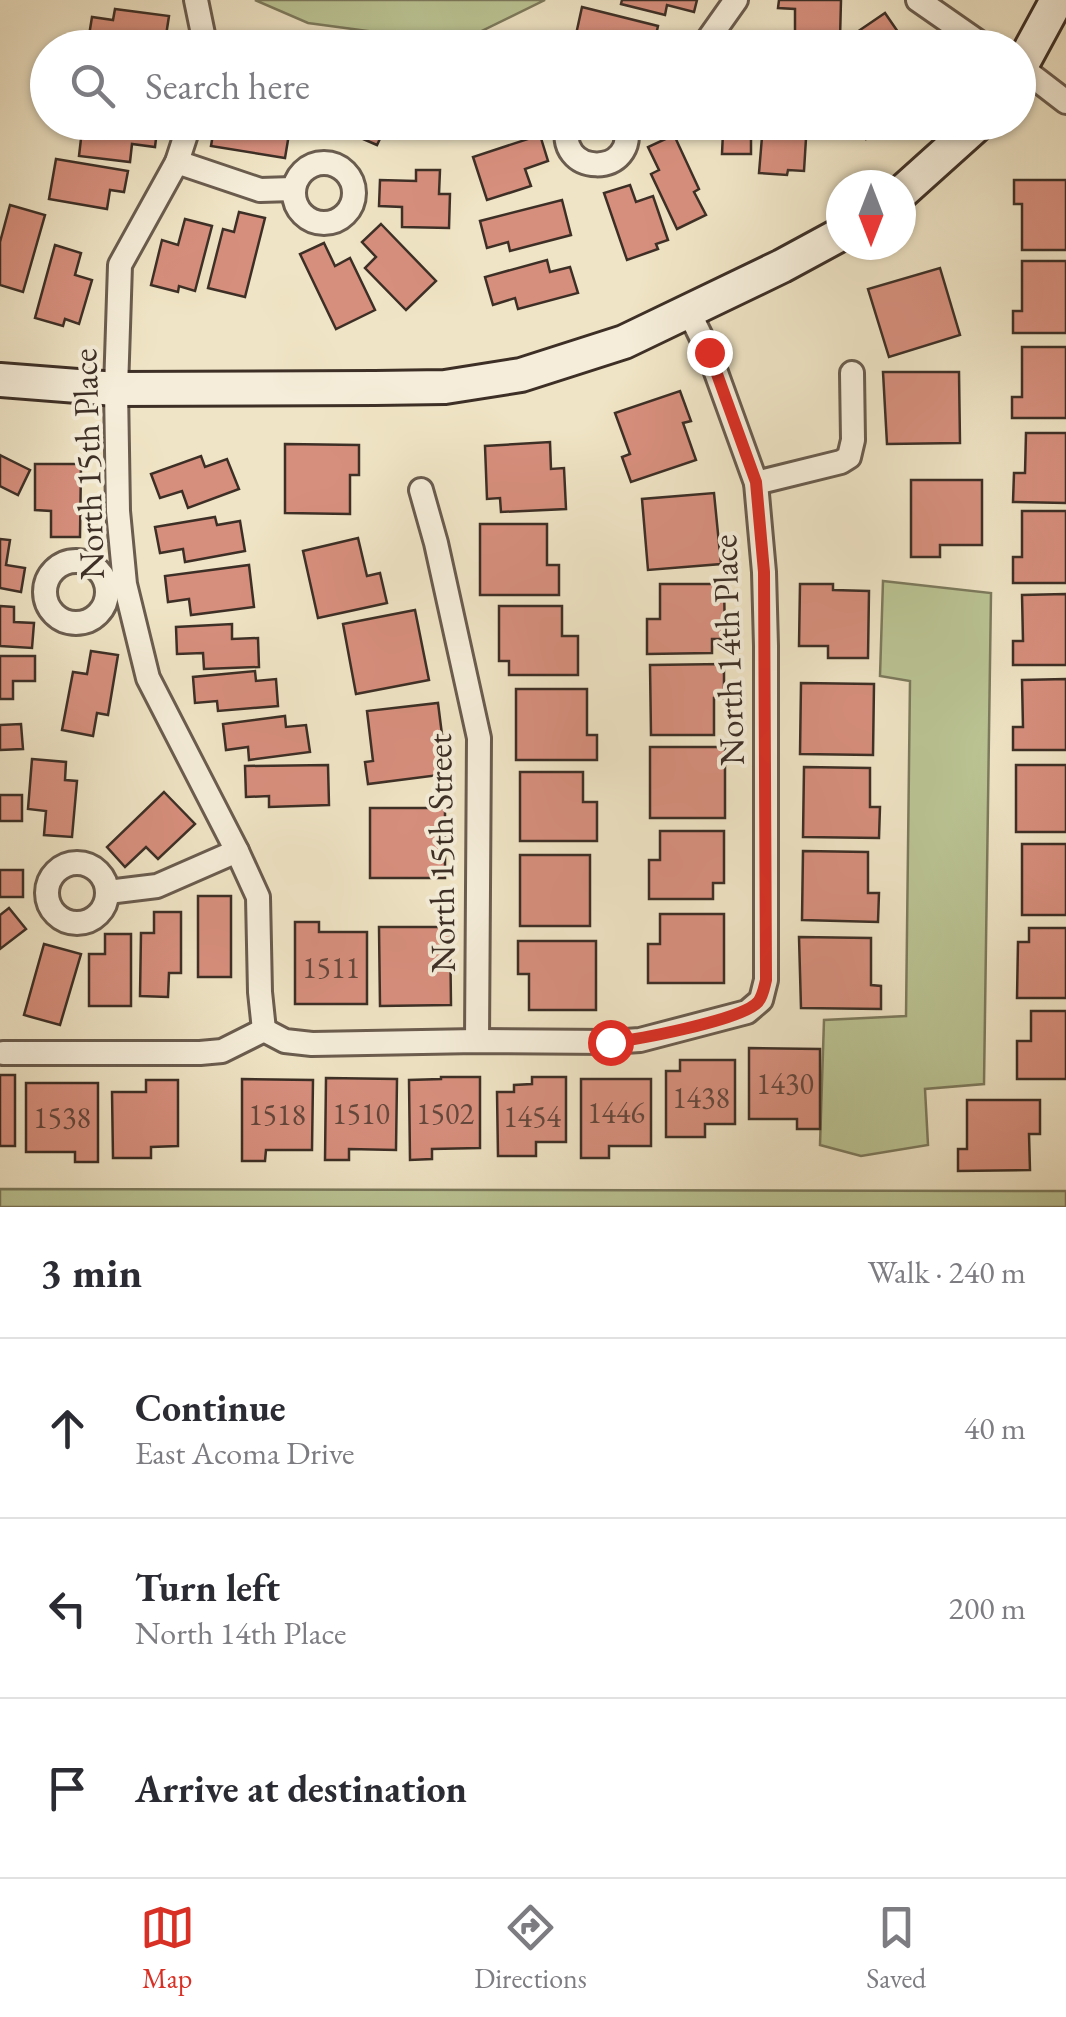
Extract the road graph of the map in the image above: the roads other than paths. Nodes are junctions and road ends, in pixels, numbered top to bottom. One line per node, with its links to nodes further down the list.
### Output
1 (196, 0): 5 (street)
2 (736, 0): 6 (street)
3 (918, 0): 7 (street)
4 (1057, 0): 8 (street)
5 (202, 30)
6 (715, 30)
7 (961, 30)
8 (1036, 39)
9 (1036, 80): 10 (street)
10 (1066, 102)
11 (184, 140): 15 (street, North 15th Place)
12 (567, 140): 13 (street)
13 (627, 140)
14 (960, 140): 16 (street)
15 (177, 162): 17 (street); 22 (street, North 15th Place)
16 (916, 180)
17 (293, 190)
18 (826, 242): 19 (street)
19 (688, 310): 22 (street); 23 (street, North 14th Place)
20 (852, 374): 23 (street)
21 (0, 380): 22 (street)
22 (116, 389): 25 (street, North 15th Place)
23 (756, 482): 28 (street, North 14th Place)
24 (421, 490): 28 (street, North 15th Street)
25 (238, 851): 26 (street); 27 (street, North 15th Place)
26 (108, 892)
27 (264, 1030): 28 (street); 29 (street)
28 (477, 1041)
29 (3, 1054)

